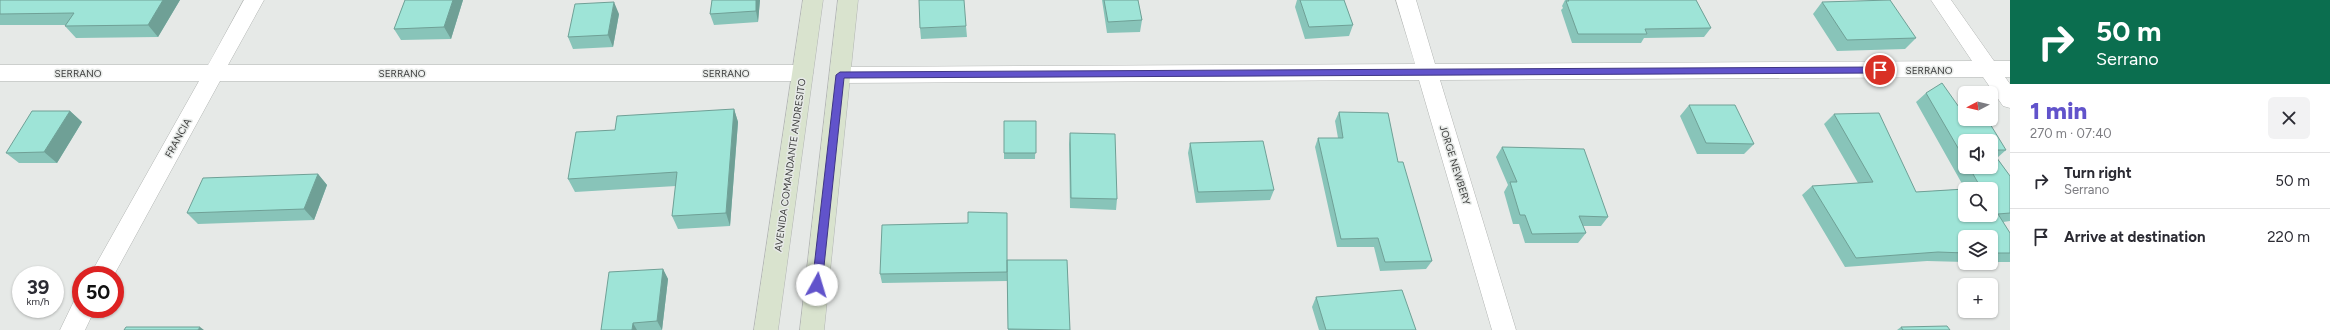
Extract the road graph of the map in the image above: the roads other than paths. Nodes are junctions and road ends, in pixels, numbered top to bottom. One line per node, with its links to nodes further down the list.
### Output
1 (254, 0): 10 (street, FRANCIA)
2 (813, 0): 11 (main road, AVENIDA COMANDANTE ANDRESITO)
3 (848, 0): 12 (main road)
4 (1406, 0): 8 (street, JORGE NEWBERY)
5 (1941, 0): 6 (street)
6 (1989, 69): 7 (street, SERRANO); 8 (street, SERRANO); 13 (street)
7 (2010, 69)
8 (1427, 72): 12 (street, SERRANO); 19 (street, JORGE NEWBERY)
9 (0, 73): 10 (street, SERRANO)
10 (214, 73): 11 (street, SERRANO); 14 (street, FRANCIA)
11 (803, 73): 17 (main road, AVENIDA COMANDANTE ANDRESITO)
12 (840, 75): 18 (main road)
13 (2010, 100)
14 (107, 266)
15 (78, 318): 16 (street)
16 (72, 330)
17 (766, 330)
18 (812, 330)
19 (1504, 330)

